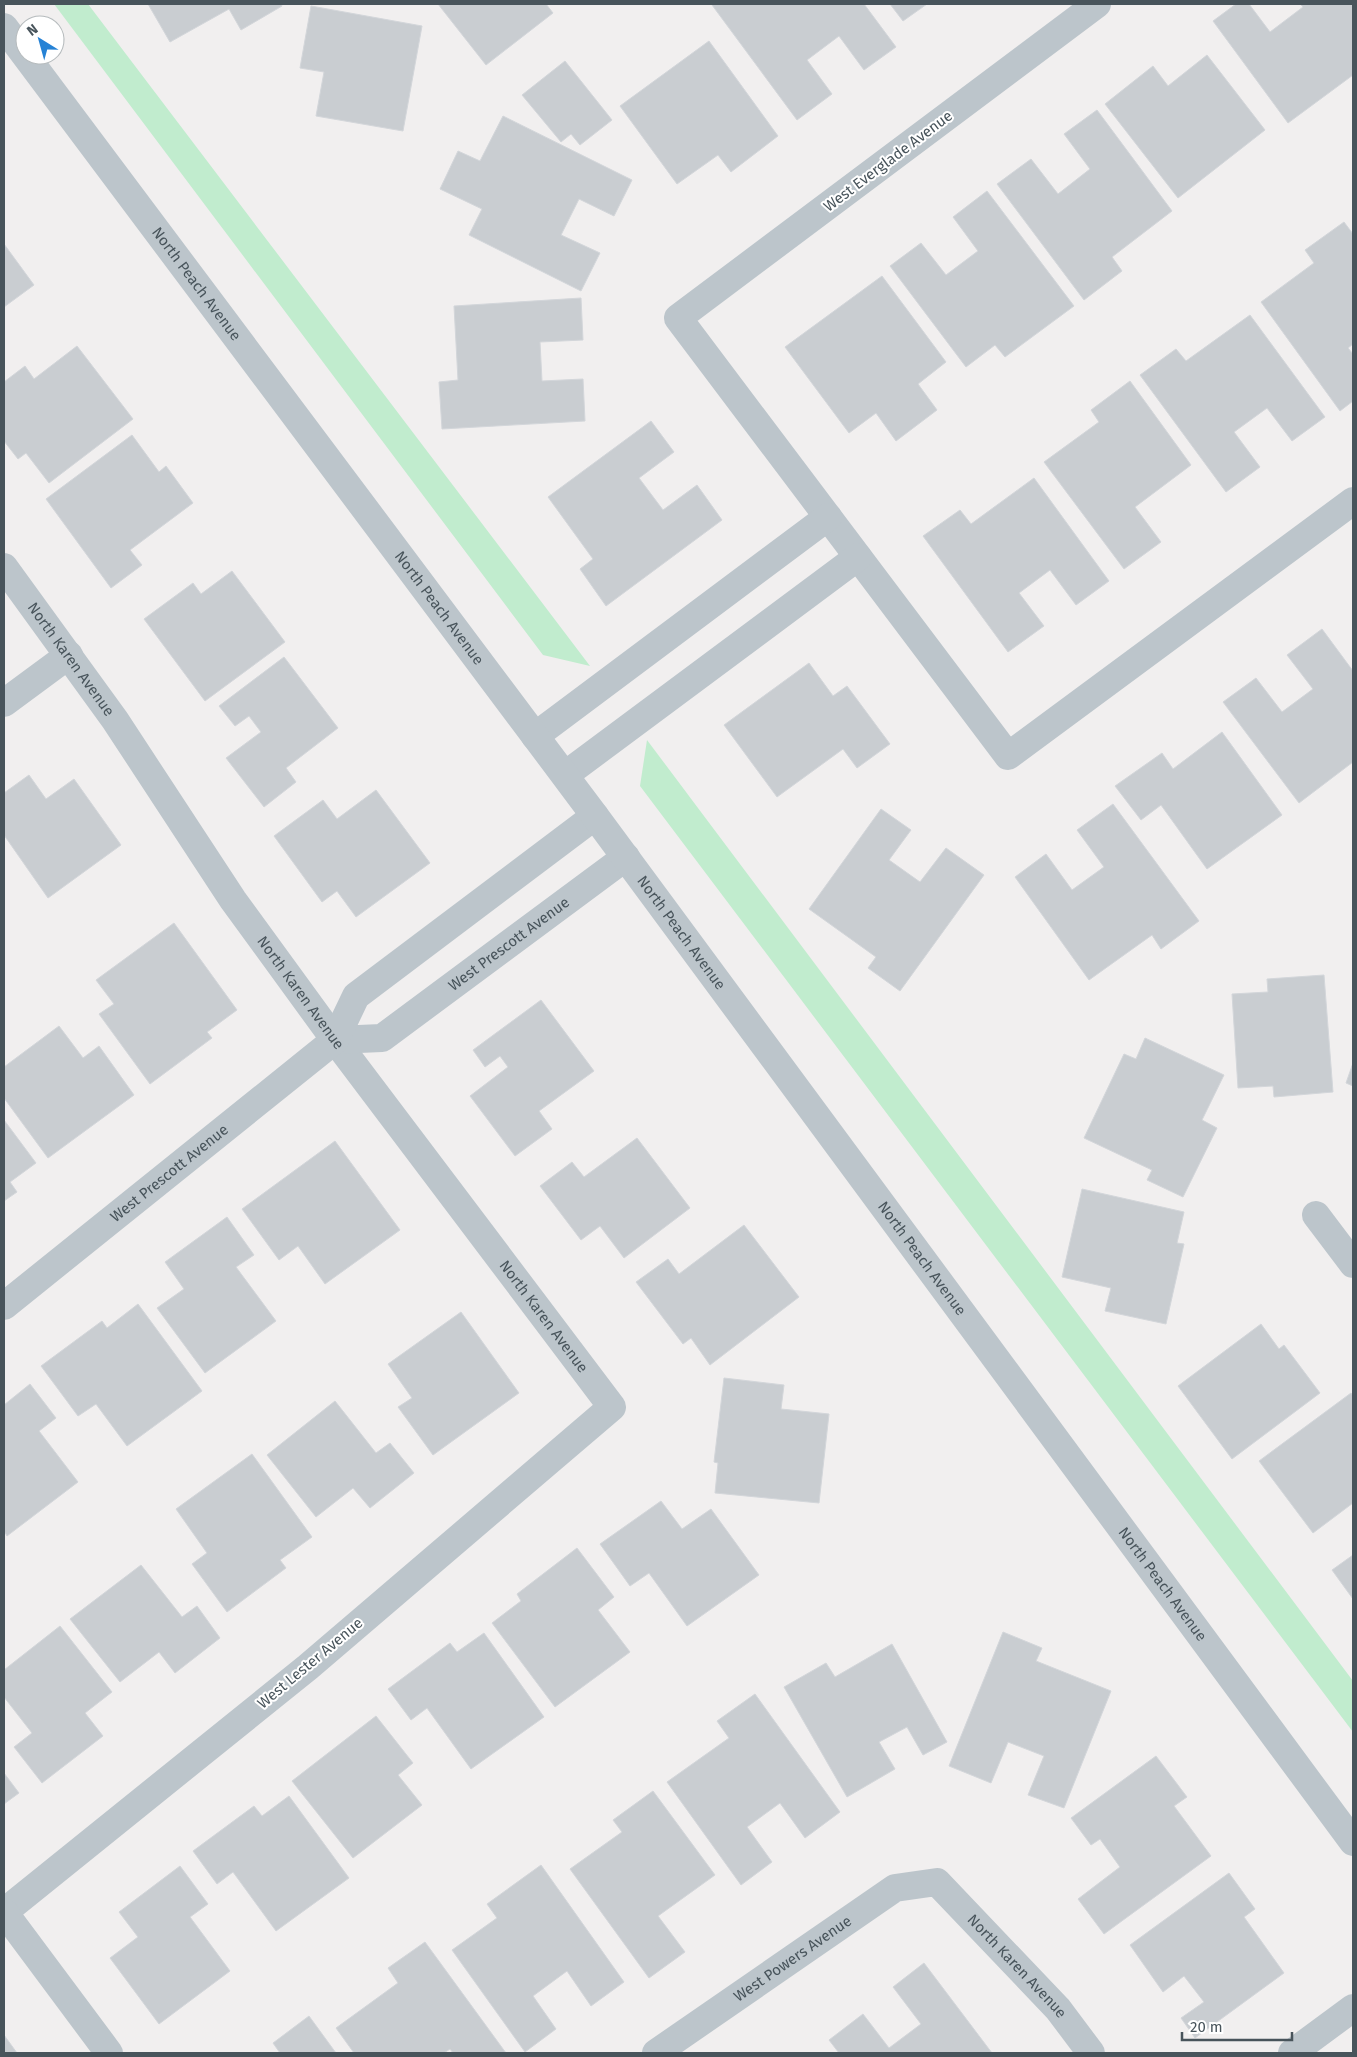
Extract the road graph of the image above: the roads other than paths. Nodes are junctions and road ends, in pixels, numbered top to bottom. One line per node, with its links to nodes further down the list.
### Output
1 (1097, 4): 4 (street, West Everglade Avenue)
2 (4, 27): 9 (street, North Peach Avenue)
3 (1353, 501): 5 (street)
4 (828, 518): 5 (street); 9 (street)
5 (858, 557): 10 (street)
6 (4, 567): 7 (street, North Karen Avenue)
7 (69, 655): 8 (street); 13 (street, North Karen Avenue)
8 (4, 703)
9 (535, 736): 10 (street, North Peach Avenue)
10 (565, 775): 11 (street, North Peach Avenue)
11 (595, 816): 12 (street, North Peach Avenue); 13 (street, West Prescott Avenue)
12 (626, 857): 13 (street, West Prescott Avenue); 18 (street, North Peach Avenue)
13 (335, 1040): 16 (street, West Prescott Avenue); 17 (street, North Karen Avenue)
14 (1316, 1214): 15 (street)
15 (1353, 1264)
16 (4, 1306)
17 (612, 1407): 20 (street, West Lester Avenue)
18 (1353, 1842)
19 (937, 1882): 23 (street, West Powers Avenue); 24 (street, North Karen Avenue)
20 (4, 1912): 22 (street)
21 (1353, 2008): 25 (street)
22 (108, 2053)
23 (656, 2053)
24 (1092, 2053)
25 (1292, 2053)

